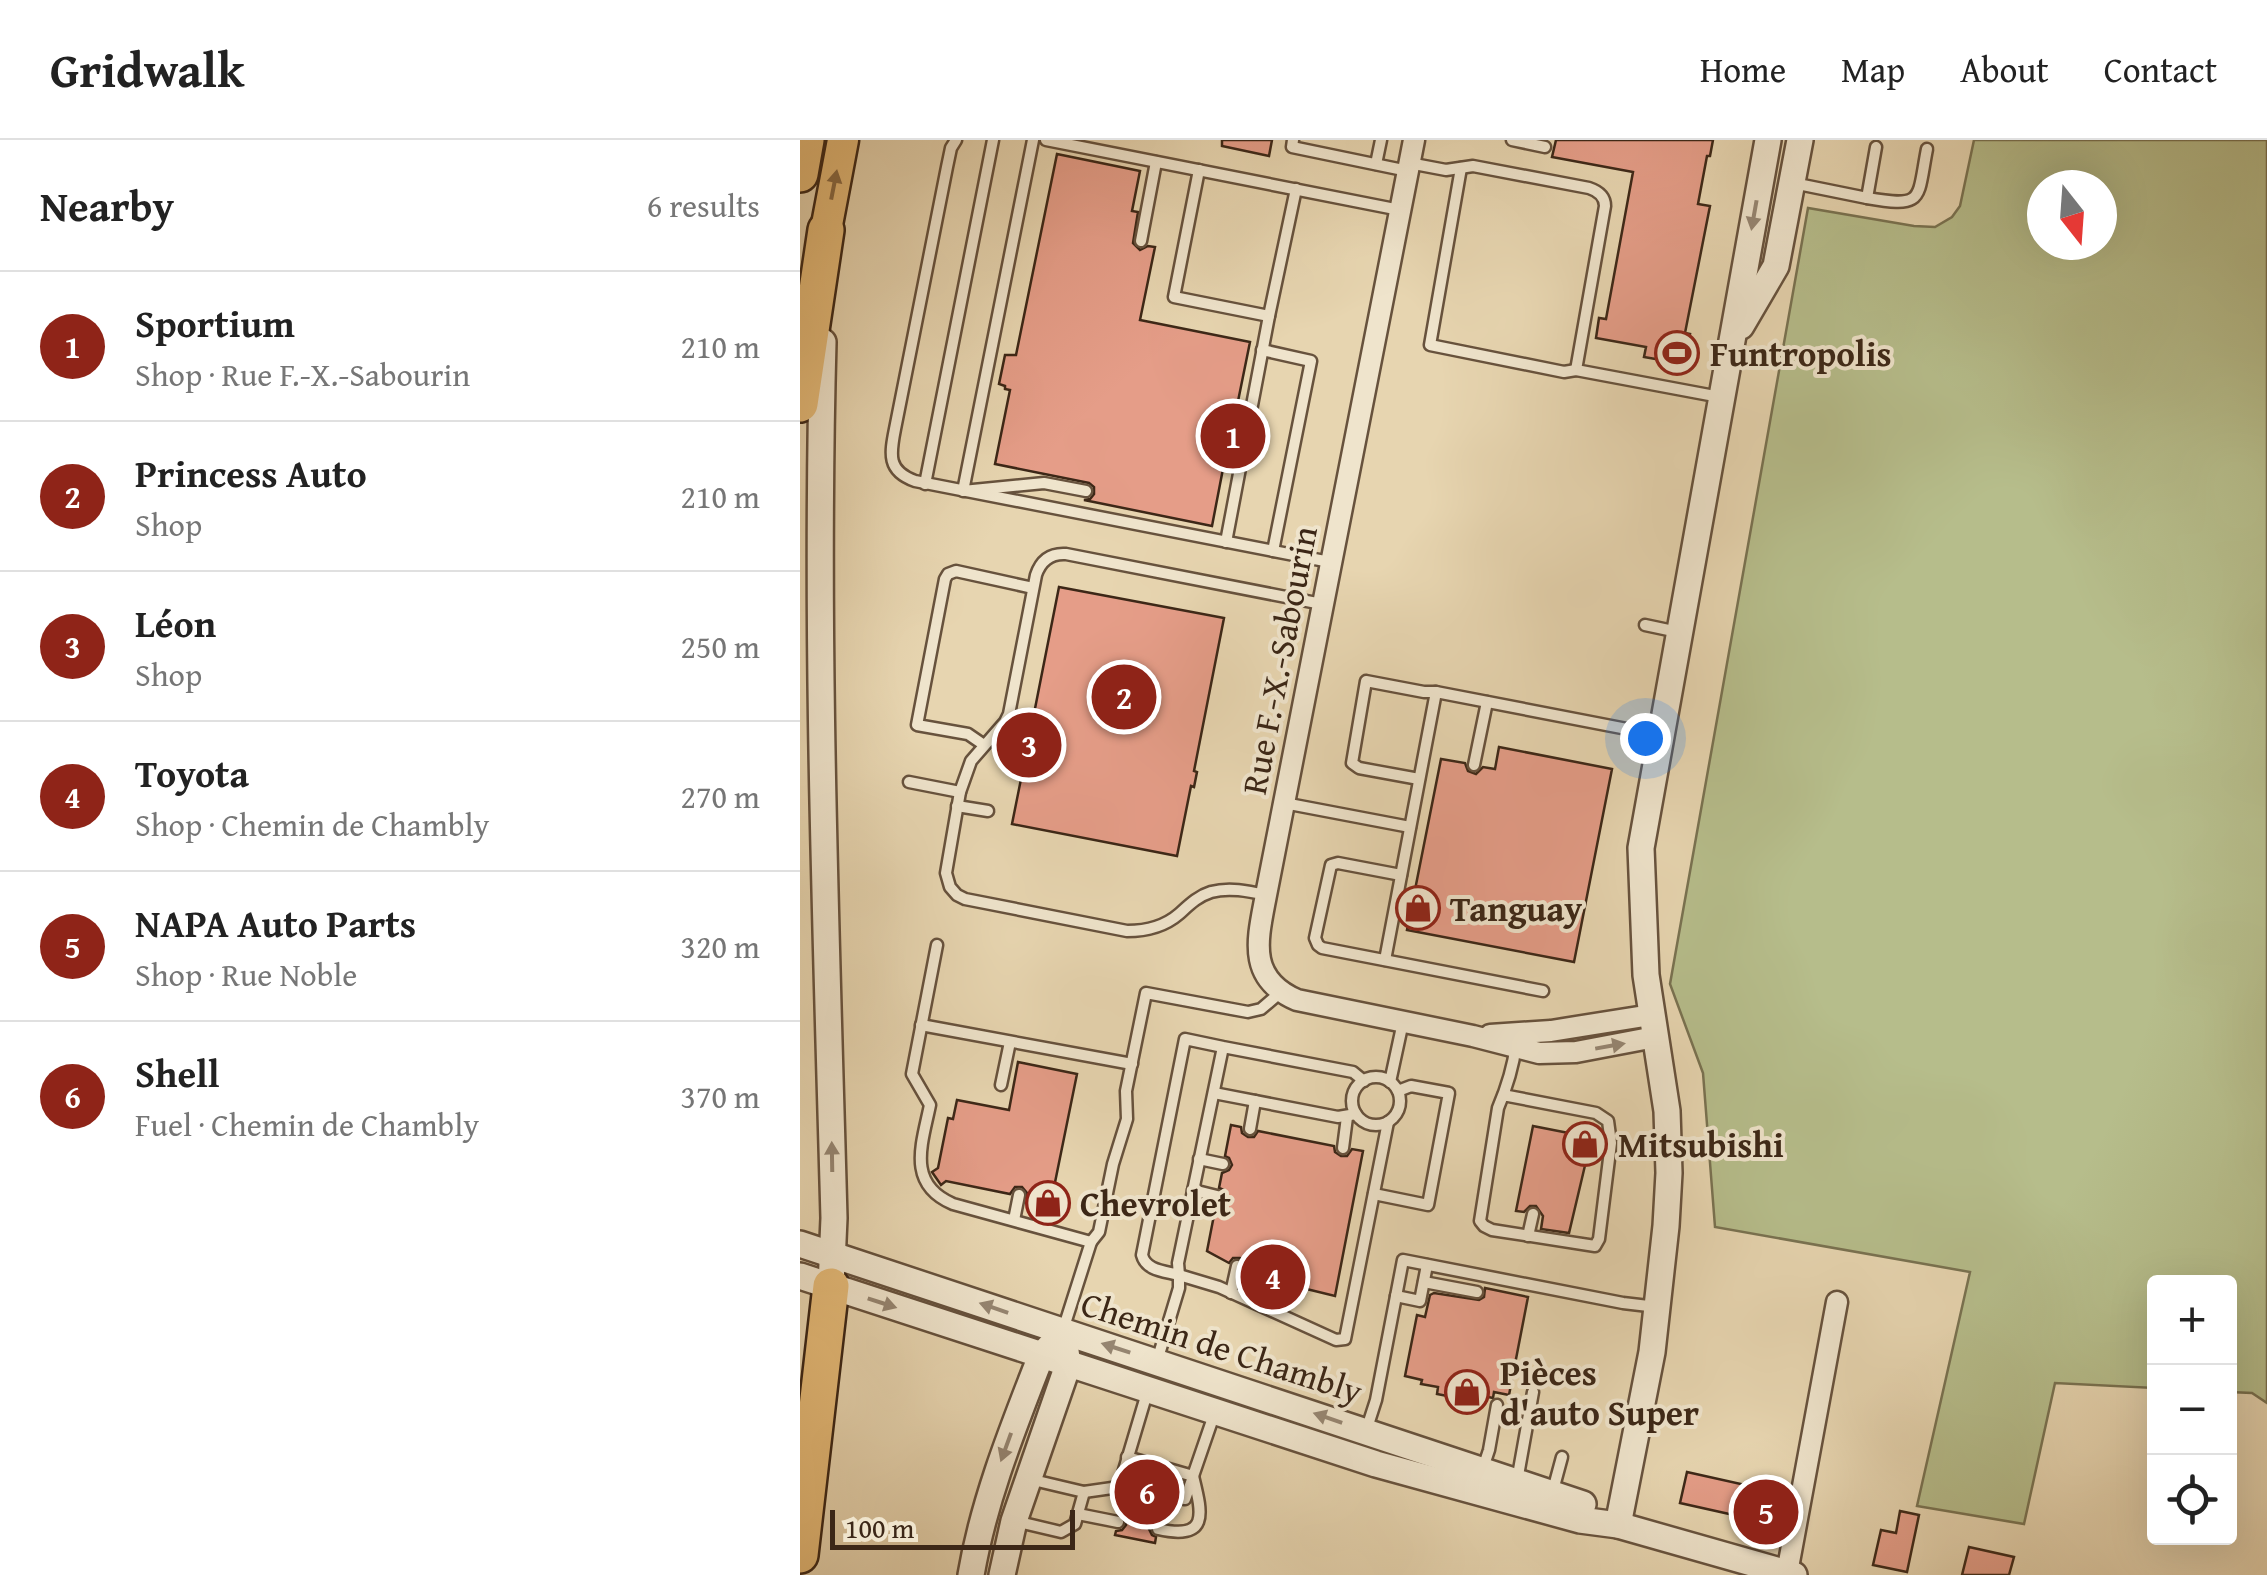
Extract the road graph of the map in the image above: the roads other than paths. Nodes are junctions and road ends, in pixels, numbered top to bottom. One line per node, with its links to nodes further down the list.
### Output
1 (806, 140): 21 (highway)
2 (843, 140): 26 (main road, one-way to 2)
3 (956, 140): 34 (lane)
4 (993, 140): 34 (lane)
5 (1033, 140): 35 (lane)
6 (1046, 140): 16 (lane)
7 (1294, 140): 17 (lane)
8 (1381, 140): 17 (lane)
9 (1414, 140): 18 (street, Rue F.-X.-Sabourin)
10 (1512, 140): 13 (lane)
11 (1768, 140): 29 (street, one-way to 29)
12 (1800, 140): 22 (street)
13 (1545, 147)
14 (1876, 147): 24 (lane)
15 (1927, 148): 24 (lane)
16 (1156, 162): 20 (lane); 27 (lane)
17 (1376, 164): 18 (lane)
18 (1409, 167): 19 (lane); 25 (street, Rue F.-X.-Sabourin)
19 (1462, 168): 31 (lane); 31 (lane)
20 (1199, 170): 23 (lane); 28 (lane)
21 (800, 174)
22 (1792, 183): 24 (lane); 29 (street)
23 (1296, 189): 25 (lane); 28 (lane)
24 (1867, 198)
25 (1400, 210): 39 (street, Rue F.-X.-Sabourin)
26 (826, 230): 33 (highway); 92 (street, one-way to 26)
27 (1141, 241)
28 (1269, 316): 30 (lane)
29 (1732, 338): 32 (street)
30 (1262, 350): 37 (lane); 38 (lane)
31 (1576, 370): 32 (lane)
32 (1721, 398): 43 (street)
33 (800, 404)
34 (925, 484): 35 (lane)
35 (963, 491): 36 (lane); 37 (lane)
36 (1086, 491)
37 (1226, 542): 38 (lane)
38 (1274, 551): 39 (lane)
39 (1331, 563): 41 (street, Rue F.-X.-Sabourin)
40 (1033, 588): 41 (lane); 47 (lane); 47 (lane)
41 (1324, 604): 52 (street, Rue F.-X.-Sabourin)
42 (1644, 625): 43 (lane)
43 (1679, 632): 46 (street)
44 (1436, 692): 45 (lane); 49 (lane); 49 (lane)
45 (1487, 702): 46 (lane); 48 (lane)
46 (1660, 735): 64 (street)
47 (984, 745): 51 (lane)
48 (1474, 765)
49 (1419, 779): 55 (lane)
50 (909, 782): 51 (lane)
51 (960, 792): 53 (lane)
52 (1284, 802): 55 (lane); 57 (street, Rue F.-X.-Sabourin)
53 (957, 806): 54 (lane); 57 (lane)
54 (988, 812)
55 (1410, 828): 56 (lane)
56 (1400, 875): 59 (lane); 59 (lane)
57 (1266, 895): 61 (street, Rue F.-X.-Sabourin)
58 (937, 945): 63 (lane)
59 (1385, 960): 60 (lane)
60 (1543, 991)
61 (1281, 992): 62 (street); 68 (lane)
62 (1402, 1022): 65 (street); 71 (lane)
63 (921, 1026): 66 (lane); 86 (lane)
64 (1653, 1026): 65 (street); 99 (street)
65 (1516, 1041): 73 (lane)
66 (1010, 1042): 68 (lane); 70 (lane)
67 (1223, 1046): 69 (lane); 72 (lane); 93 (lane)
68 (1132, 1064): 88 (lane)
69 (1364, 1081): 71 (lane); 75 (lane)
70 (1002, 1084)
71 (1394, 1086): 76 (lane); 82 (lane)
72 (1214, 1093): 74 (lane); 79 (lane)
73 (1503, 1095): 87 (lane); 87 (lane)
74 (1256, 1101): 75 (lane); 77 (lane)
75 (1351, 1115): 76 (lane); 78 (lane)
76 (1388, 1122): 82 (lane)
77 (1250, 1129)
78 (1343, 1148)
79 (1199, 1159): 80 (lane); 81 (lane)
80 (1224, 1164)
81 (1193, 1190): 84 (lane); 93 (lane)
82 (1374, 1194): 96 (lane)
83 (1019, 1195): 86 (lane)
84 (1218, 1196)
85 (1533, 1214): 87 (lane)
86 (1014, 1220): 88 (lane)
87 (1528, 1236)
88 (1091, 1242): 100 (lane)
89 (800, 1244): 92 (street, Chemin de Chambly)
90 (1427, 1265): 94 (lane); 97 (lane); 99 (lane)
91 (1237, 1266): 96 (lane)
92 (821, 1272): 100 (street, Chemin de Chambly, one-way to 92); 101 (street, Chemin de Chambly, one-way to 101); 124 (highway)
93 (1179, 1275): 96 (lane); 102 (lane)
94 (1424, 1282): 95 (lane); 97 (lane)
95 (1478, 1292)
96 (1231, 1293)
97 (1396, 1296): 108 (lane)
98 (1837, 1302): 125 (street)
99 (1658, 1307): 122 (street)
100 (1063, 1331): 101 (street); 102 (street, Chemin de Chambly, one-way to 100); 103 (street)
101 (1041, 1356): 103 (street, Chemin de Chambly); 126 (street, one-way to 126)
102 (1157, 1362): 108 (street, Chemin de Chambly, one-way to 102)
103 (1068, 1365): 104 (street, Chemin de Chambly); 113 (street)
104 (1148, 1391): 107 (street, Chemin de Chambly); 110 (lane)
105 (1533, 1392): 117 (lane)
106 (1497, 1406): 114 (lane)
107 (1214, 1412): 111 (street, Chemin de Chambly); 112 (lane)
108 (1366, 1431): 111 (lane); 114 (street, Chemin de Chambly)
109 (1562, 1456): 118 (lane)
110 (1127, 1457): 112 (lane); 115 (lane)
111 (1356, 1458): 114 (street, Chemin de Chambly)
112 (1193, 1476): 115 (lane); 123 (lane)
113 (1028, 1479): 116 (lane); 120 (street)
114 (1478, 1480): 117 (street, Chemin de Chambly)
115 (1119, 1487): 116 (lane)
116 (1084, 1492): 119 (lane)
117 (1514, 1492): 118 (street, Chemin de Chambly)
118 (1549, 1502): 122 (street, Chemin de Chambly)
119 (1078, 1514): 120 (lane); 121 (lane)
120 (1014, 1521): 127 (street)
121 (1118, 1522)
122 (1618, 1524): 125 (street, Chemin de Chambly)
123 (1158, 1529)
124 (800, 1555)
125 (1790, 1574)
126 (971, 1575)
127 (1002, 1575)

